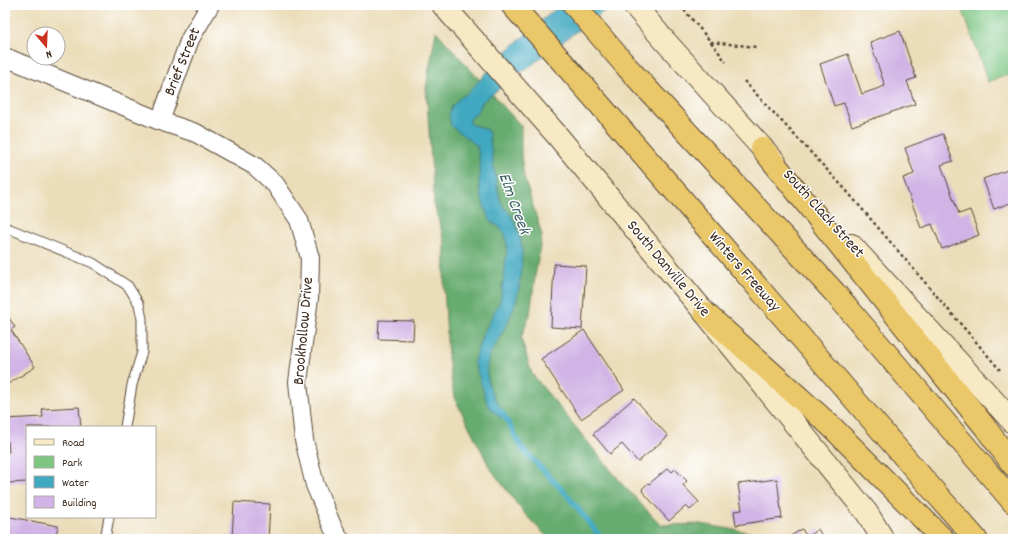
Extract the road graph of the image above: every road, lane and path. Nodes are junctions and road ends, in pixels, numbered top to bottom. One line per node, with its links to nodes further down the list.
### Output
1 (210, 5): 12 (street, Brief Street)
2 (512, 5): 26 (highway, Winters Freeway)
3 (574, 5): 20 (highway)
4 (634, 5): 13 (main road, South Clack Street)
5 (680, 5): 7 (path)
6 (449, 12): 15 (main road, South Danville Drive)
7 (710, 41): 8 (path); 10 (path)
8 (756, 47)
9 (5, 57): 12 (street, Brookhollow Drive)
10 (726, 62)
11 (744, 81): 16 (path)
12 (160, 121): 23 (street, Brookhollow Drive)
13 (762, 148): 17 (main road, South Clack Street); 19 (highway)
14 (5, 227): 18 (lane)
15 (705, 313): 24 (main road, South Danville Drive); 25 (highway)
16 (1000, 370)
17 (1013, 422)
18 (125, 426)
19 (1013, 465)
20 (1013, 502)
21 (109, 518): 22 (lane)
22 (105, 539)
23 (340, 539)
24 (883, 539)
25 (943, 539)
26 (976, 539)

